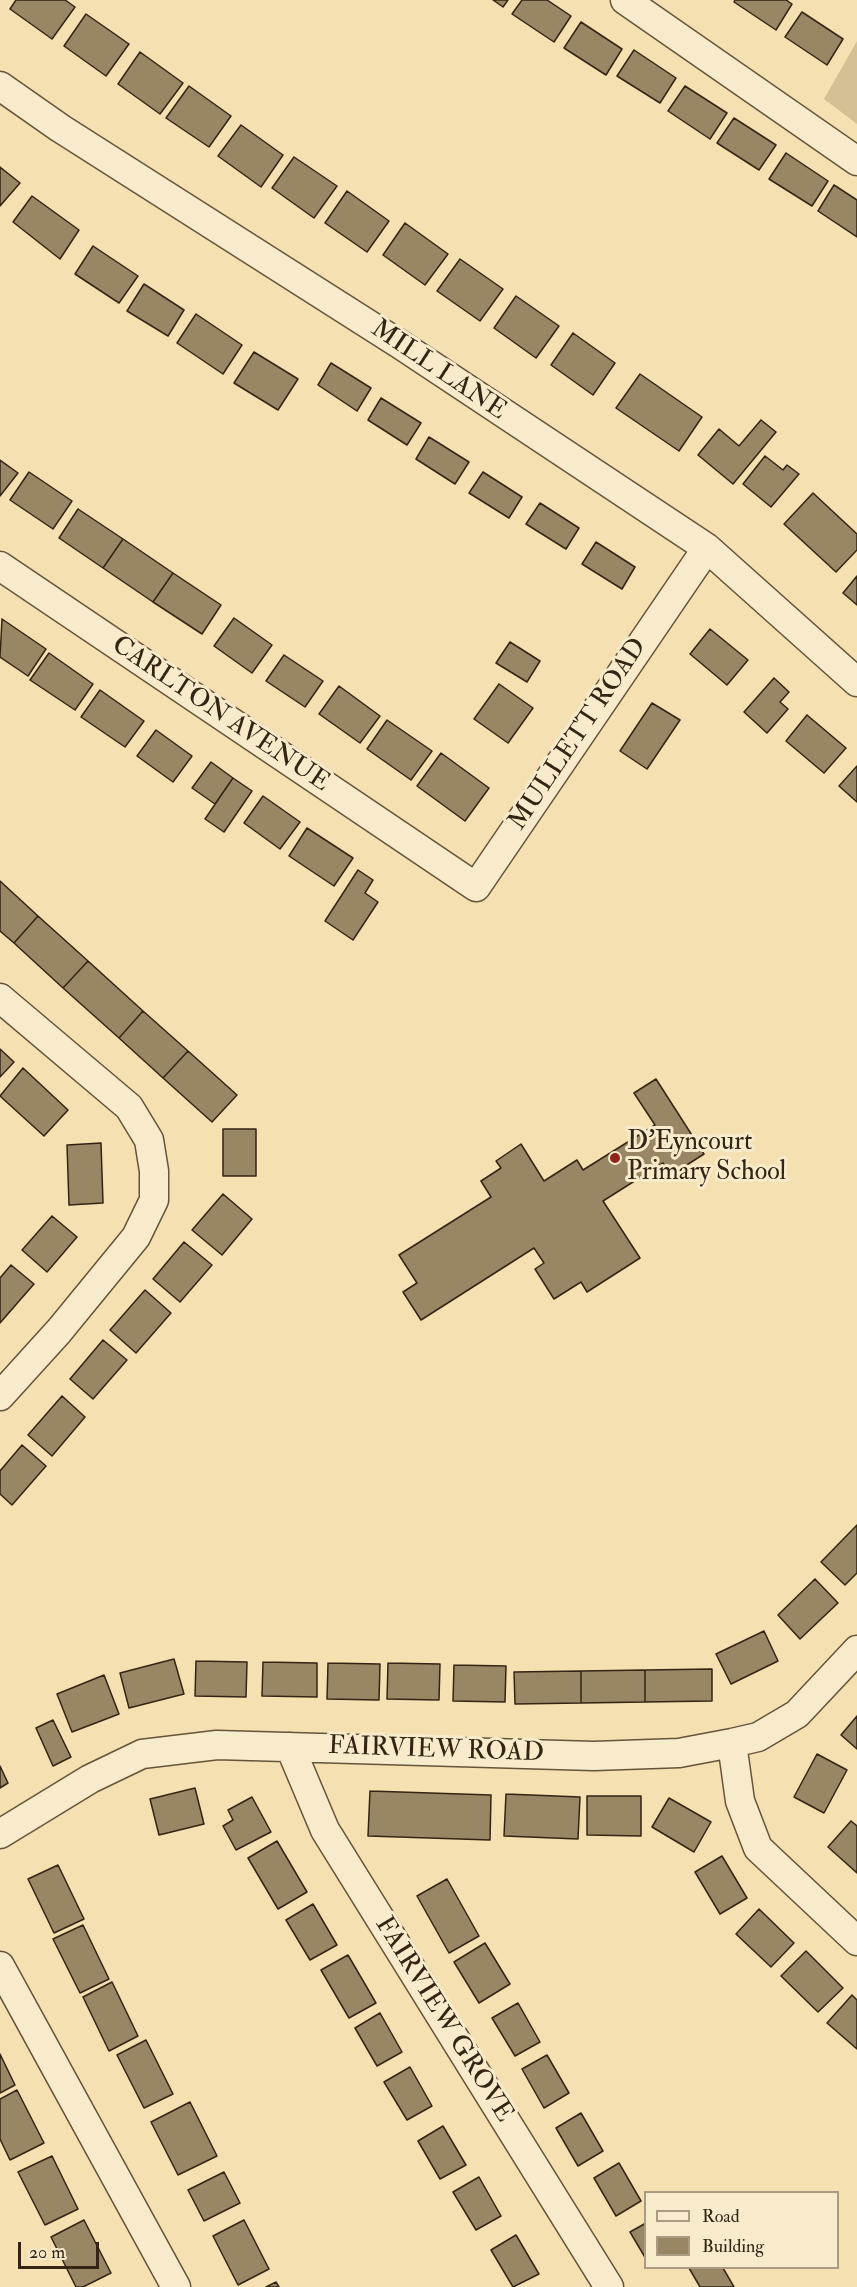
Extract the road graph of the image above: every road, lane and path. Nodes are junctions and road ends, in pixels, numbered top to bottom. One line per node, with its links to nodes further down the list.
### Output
1 (626, 0): 3 (street)
2 (0, 86): 4 (street, MILL LANE)
3 (857, 161)
4 (707, 548): 6 (street, MILL LANE); 7 (street, MULLETT ROAD)
5 (0, 566): 7 (street, CARLTON AVENUE)
6 (857, 682)
7 (439, 863)
8 (0, 999): 9 (street)
9 (0, 1396)
10 (857, 1650): 11 (street, FAIRVIEW ROAD)
11 (732, 1743): 12 (street, FAIRVIEW ROAD); 14 (street)
12 (290, 1747): 13 (street, FAIRVIEW ROAD); 17 (street, FAIRVIEW GROVE)
13 (0, 1834)
14 (857, 1941)
15 (0, 1966): 16 (street)
16 (176, 2287)
17 (609, 2287)

